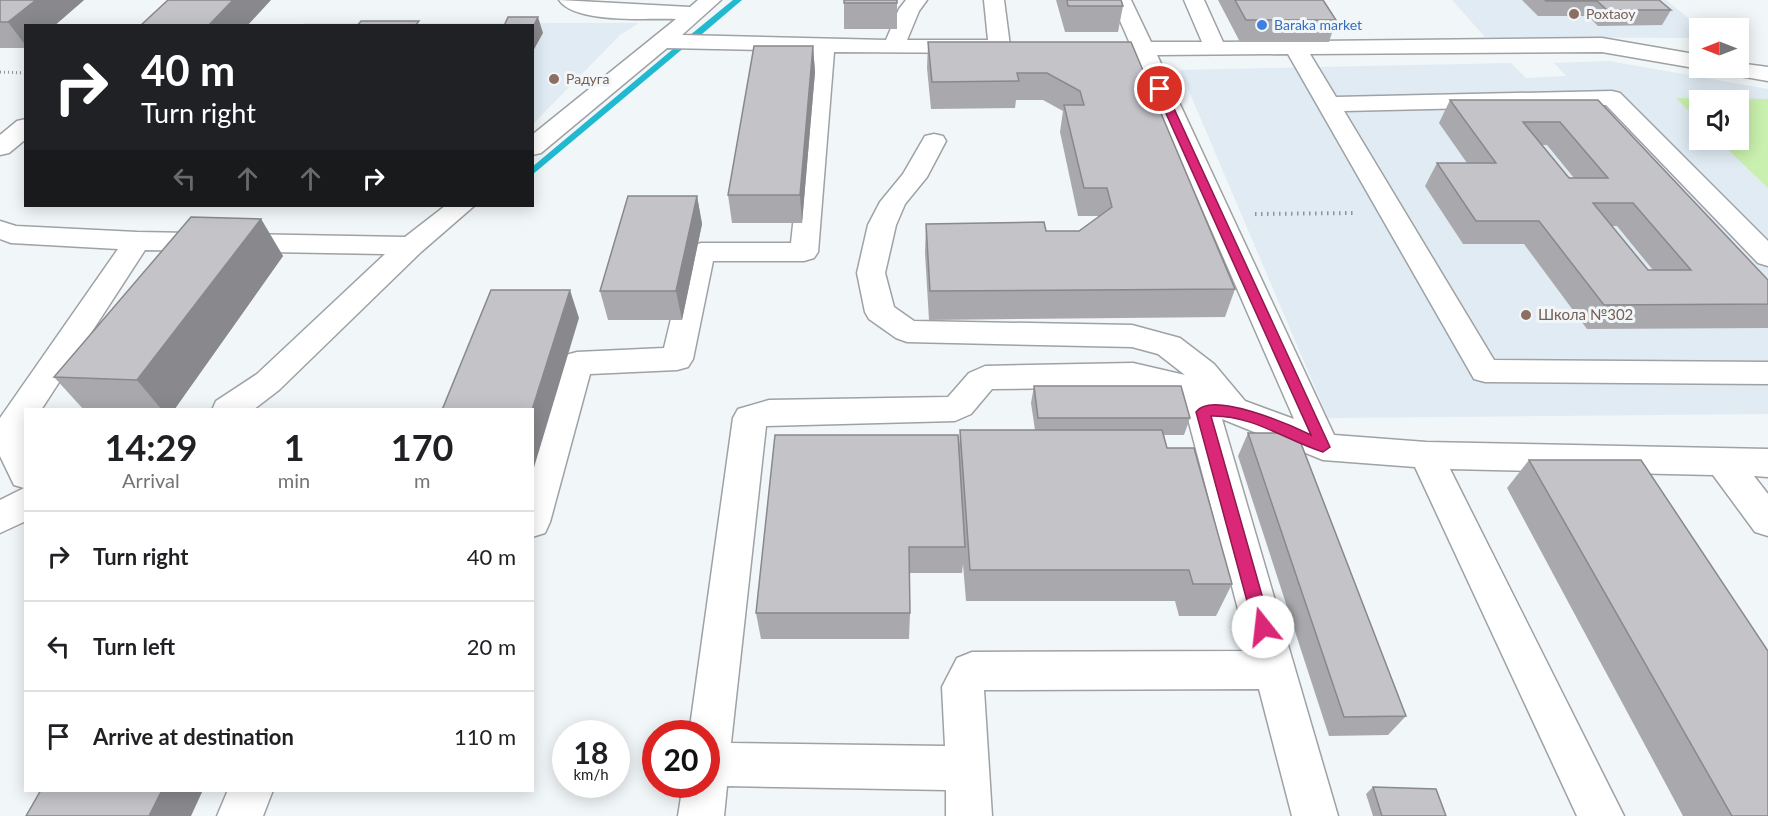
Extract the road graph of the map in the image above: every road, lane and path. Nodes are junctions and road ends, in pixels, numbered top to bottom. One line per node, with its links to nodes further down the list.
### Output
1 (569, 0): 6 (lane)
2 (917, 0): 9 (lane)
3 (994, 0): 9 (lane)
4 (1121, 0): 12 (lane)
5 (1194, 0): 11 (lane)
6 (703, 7): 7 (lane)
7 (664, 41): 8 (lane); 21 (lane)
8 (824, 44): 9 (lane); 41 (lane)
9 (894, 46)
10 (1295, 46): 11 (lane); 13 (lane); 18 (lane)
11 (1215, 47): 12 (lane)
12 (1142, 49): 25 (lane)
13 (1689, 60)
14 (1749, 71): 17 (lane)
15 (0, 72): 16 (path)
16 (24, 73)
17 (1768, 74)
18 (1328, 104): 24 (lane); 29 (lane)
19 (24, 128): 22 (lane)
20 (934, 141): 34 (lane)
21 (534, 146)
22 (0, 148)
23 (460, 207): 28 (lane)
24 (1392, 213): 25 (path); 30 (lane)
25 (1218, 215): 35 (lane)
26 (0, 229): 27 (lane)
27 (137, 241): 28 (lane); 31 (lane)
28 (411, 246): 32 (lane)
29 (1768, 257)
30 (1768, 373)
31 (25, 408)
32 (231, 408)
33 (24, 409): 39 (lane)
34 (1218, 411): 35 (lane); 44 (lane); 45 (lane)
35 (1323, 447): 36 (lane)
36 (1426, 455): 37 (lane); 54 (lane)
37 (1723, 463): 38 (lane); 43 (lane)
38 (1768, 463)
39 (24, 471)
40 (24, 503): 42 (lane)
41 (534, 515)
42 (0, 518)
43 (1768, 521)
44 (1275, 670): 47 (lane); 53 (lane)
45 (712, 720)
46 (720, 764): 47 (lane)
47 (968, 768): 52 (lane)
48 (250, 792): 50 (lane)
49 (703, 798): 51 (lane)
50 (240, 816)
51 (701, 816)
52 (969, 816)
53 (1315, 816)
54 (1601, 816)

